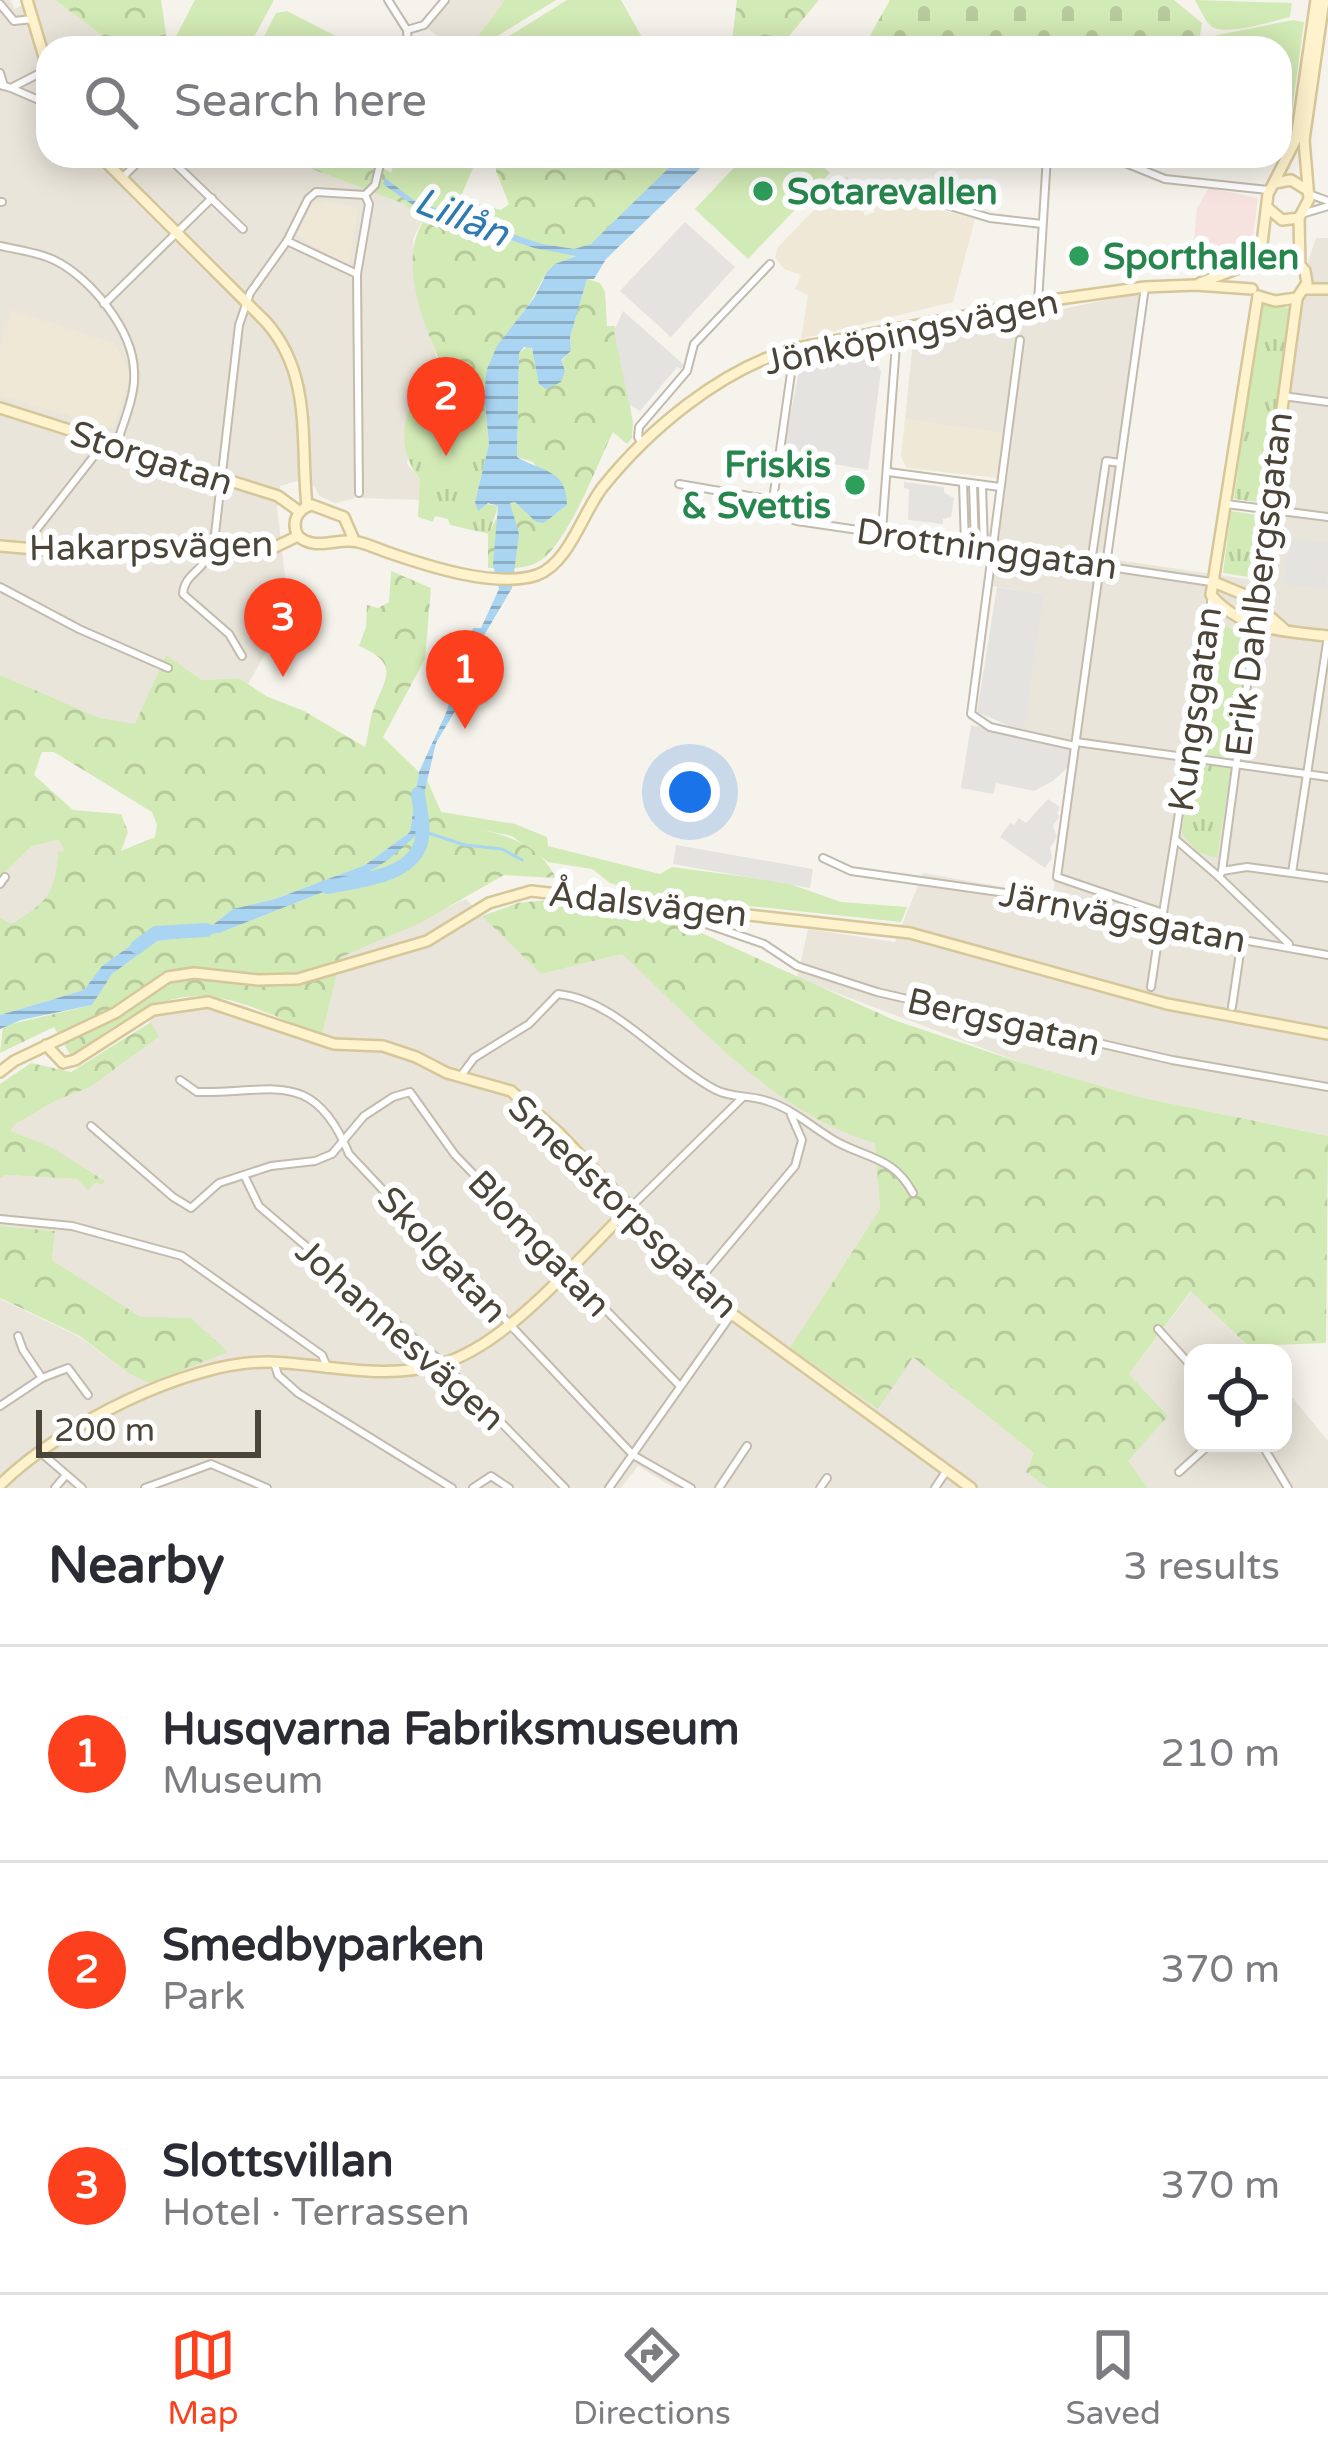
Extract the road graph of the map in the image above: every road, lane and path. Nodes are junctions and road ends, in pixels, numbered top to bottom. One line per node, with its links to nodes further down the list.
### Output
1 (27, 0): 6 (street)
2 (388, 0): 7 (street)
3 (445, 0): 7 (street)
4 (1320, 3): 14 (street); 23 (street)
5 (0, 4): 6 (street)
6 (33, 19): 8 (street)
7 (407, 30): 9 (street)
8 (38, 36)
9 (407, 36)
10 (0, 73): 12 (street)
11 (36, 74): 12 (street)
12 (5, 86): 13 (street)
13 (36, 99)
14 (1292, 146)
15 (112, 168): 22 (street)
16 (132, 168): 22 (street)
17 (179, 168): 26 (street)
18 (379, 168): 24 (street)
19 (1047, 168): 30 (street)
20 (1139, 168): 25 (street)
21 (1282, 168): 25 (street)
22 (122, 178): 32 (street)
23 (1308, 192): 25 (street); 28 (street); 29 (street)
24 (365, 195): 33 (street); 38 (street)
25 (1270, 195): 29 (street); 35 (street)
26 (211, 198): 31 (street); 32 (street)
27 (923, 198): 30 (street)
28 (1328, 204): 29 (street)
29 (1302, 216): 37 (street)
30 (1042, 224): 44 (street)
31 (243, 229)
32 (175, 232): 45 (street); 46 (street)
33 (286, 241): 38 (street); 45 (street)
34 (0, 246): 46 (street)
35 (1257, 263): 37 (street); 39 (street); 42 (street)
36 (770, 264): 54 (street)
37 (1303, 270): 40 (street); 43 (street)
38 (357, 274): 62 (street)
39 (1195, 285): 41 (street, Jönköpingsvägen); 42 (street, Jönköpingsvägen)
40 (1328, 286): 43 (street)
41 (1144, 287): 44 (street, Jönköpingsvägen); 55 (street)
42 (1255, 292): 43 (street); 65 (street, Kungsgatan)
43 (1301, 293): 50 (street, Erik Dahlbergsgatan)
44 (1039, 302): 47 (street, Jönköpingsvägen)
45 (245, 303): 57 (street); 66 (street)
46 (104, 304): 53 (street)
47 (898, 332): 54 (street, Jönköpingsvägen); 56 (street)
48 (1020, 340): 60 (street)
49 (793, 366): 64 (street)
50 (1283, 396): 51 (street); 67 (street, Erik Dahlbergsgatan)
51 (1328, 401)
52 (0, 408): 53 (street, Storgatan)
53 (111, 443): 57 (street, Storgatan); 69 (street)
54 (645, 445): 79 (street, Jönköpingsvägen)
55 (1120, 463): 61 (street); 63 (street)
56 (888, 472): 59 (street); 70 (street)
57 (220, 479): 66 (street, Storgatan); 71 (street)
58 (679, 484): 64 (street, Drottninggatan)
59 (973, 484): 60 (street); 74 (street); 77 (street)
60 (1000, 487): 77 (street)
61 (1102, 492): 63 (street); 78 (street)
62 (359, 494)
63 (1115, 494): 78 (street)
64 (772, 500): 70 (street, Drottninggatan)
65 (1226, 504): 67 (street); 81 (street, Kungsgatan)
66 (303, 509): 72 (street); 73 (street, Storgatan)
67 (1268, 509): 68 (street); 82 (street, Erik Dahlbergsgatan)
68 (1328, 517)
69 (38, 529)
70 (882, 531): 74 (street, Drottninggatan)
71 (215, 534)
72 (298, 536): 73 (street, Hakarpsvägen); 76 (street, Hakarpsvägen)
73 (354, 540): 79 (street, Hakarpsvägen)
74 (965, 545): 77 (street, Drottninggatan)
75 (0, 546): 76 (street, Hakarpsvägen)
76 (210, 546): 85 (street)
77 (984, 548): 78 (street, Drottninggatan); 87 (street)
78 (1099, 564): 81 (street, Drottninggatan); 87 (street)
79 (516, 578)
80 (0, 587): 86 (street)
81 (1211, 588): 82 (street, Drottninggatan); 82 (street, Drottninggatan); 88 (street, Kungsgatan)
82 (1252, 617): 83 (street, Drottninggatan); 83 (street, Drottninggatan); 89 (street, Erik Dahlbergsgatan)
83 (1289, 631): 84 (street, Drottninggatan)
84 (1328, 636): 90 (street)
85 (242, 656)
86 (168, 668)
87 (1076, 744): 88 (street); 98 (street)
88 (1187, 758): 89 (street); 92 (street, Kungsgatan)
89 (1235, 765): 90 (street); 95 (street, Erik Dahlbergsgatan)
90 (1306, 774): 91 (street); 94 (street)
91 (1328, 777)
92 (1175, 839): 95 (street, Kungsgatan); 98 (street, Kungsgatan)
93 (824, 858): 99 (street, Järnvägsgatan)
94 (1292, 873): 95 (street); 96 (street)
95 (1221, 874): 101 (street, Kungsgatan)
96 (1328, 878)
97 (706, 909): 105 (street, Ådalsvägen); 106 (street, Ådalsvägen); 110 (street, Bergsgatan)
98 (1163, 913): 99 (street, Kungsgatan)
99 (1160, 924): 100 (street, Järnvägsgatan); 103 (street, Kungsgatan)
100 (1242, 939): 101 (street, Järnvägsgatan); 104 (street)
101 (1293, 947): 102 (street, Järnvägsgatan)
102 (1328, 955)
103 (1151, 987)
104 (1232, 1007)
105 (1328, 1034)
106 (46, 1045): 107 (street, Ådalsvägen); 108 (street, Smedstorpsgatan)
107 (0, 1072)
108 (460, 1077): 111 (street); 117 (street, Smedstorpsgatan)
109 (180, 1080): 114 (street, Skolgatan)
110 (1328, 1087)
111 (743, 1097): 112 (street); 117 (street)
112 (790, 1112): 116 (street); 120 (street)
113 (91, 1126): 115 (street)
114 (343, 1139): 115 (street); 119 (street, Blomgatan); 122 (street, Skolgatan)
115 (244, 1175): 127 (street, Johannesvägen)
116 (913, 1193)
117 (630, 1208): 119 (street); 120 (street, Smedstorpsgatan)
118 (0, 1219): 128 (street)
119 (565, 1270): 122 (street); 130 (street, Blomgatan)
120 (698, 1282): 121 (street, Smedstorpsgatan)
121 (732, 1314): 130 (street); 138 (street, Smedstorpsgatan)
122 (508, 1324): 127 (street); 137 (street, Skolgatan)
123 (1158, 1329): 125 (street)
124 (18, 1336): 129 (street)
125 (1184, 1358)
126 (274, 1363): 128 (street); 134 (street); 147 (street)
127 (443, 1364): 128 (street); 150 (street, Johannesvägen)
128 (328, 1369)
129 (42, 1378): 131 (street); 132 (street)
130 (679, 1385): 137 (street)
131 (88, 1395)
132 (0, 1406)
133 (747, 1446): 153 (street)
134 (39, 1451): 140 (street); 142 (street)
135 (1201, 1452): 139 (street)
136 (1266, 1452): 157 (street)
137 (633, 1455): 151 (street); 152 (street, Skolgatan)
138 (946, 1470): 155 (street); 156 (street, Smedstorpsgatan)
139 (1180, 1472)
140 (66, 1475): 143 (street); 144 (street)
141 (827, 1478): 154 (street)
142 (1, 1481)
143 (55, 1488)
144 (82, 1488)
145 (146, 1488): 146 (street)
146 (267, 1488)
147 (452, 1488)
148 (473, 1488): 149 (street)
149 (509, 1488)
150 (565, 1488)
151 (609, 1488)
152 (691, 1488)
153 (719, 1488)
154 (820, 1488)
155 (935, 1488)
156 (971, 1488)
157 (1288, 1488)

